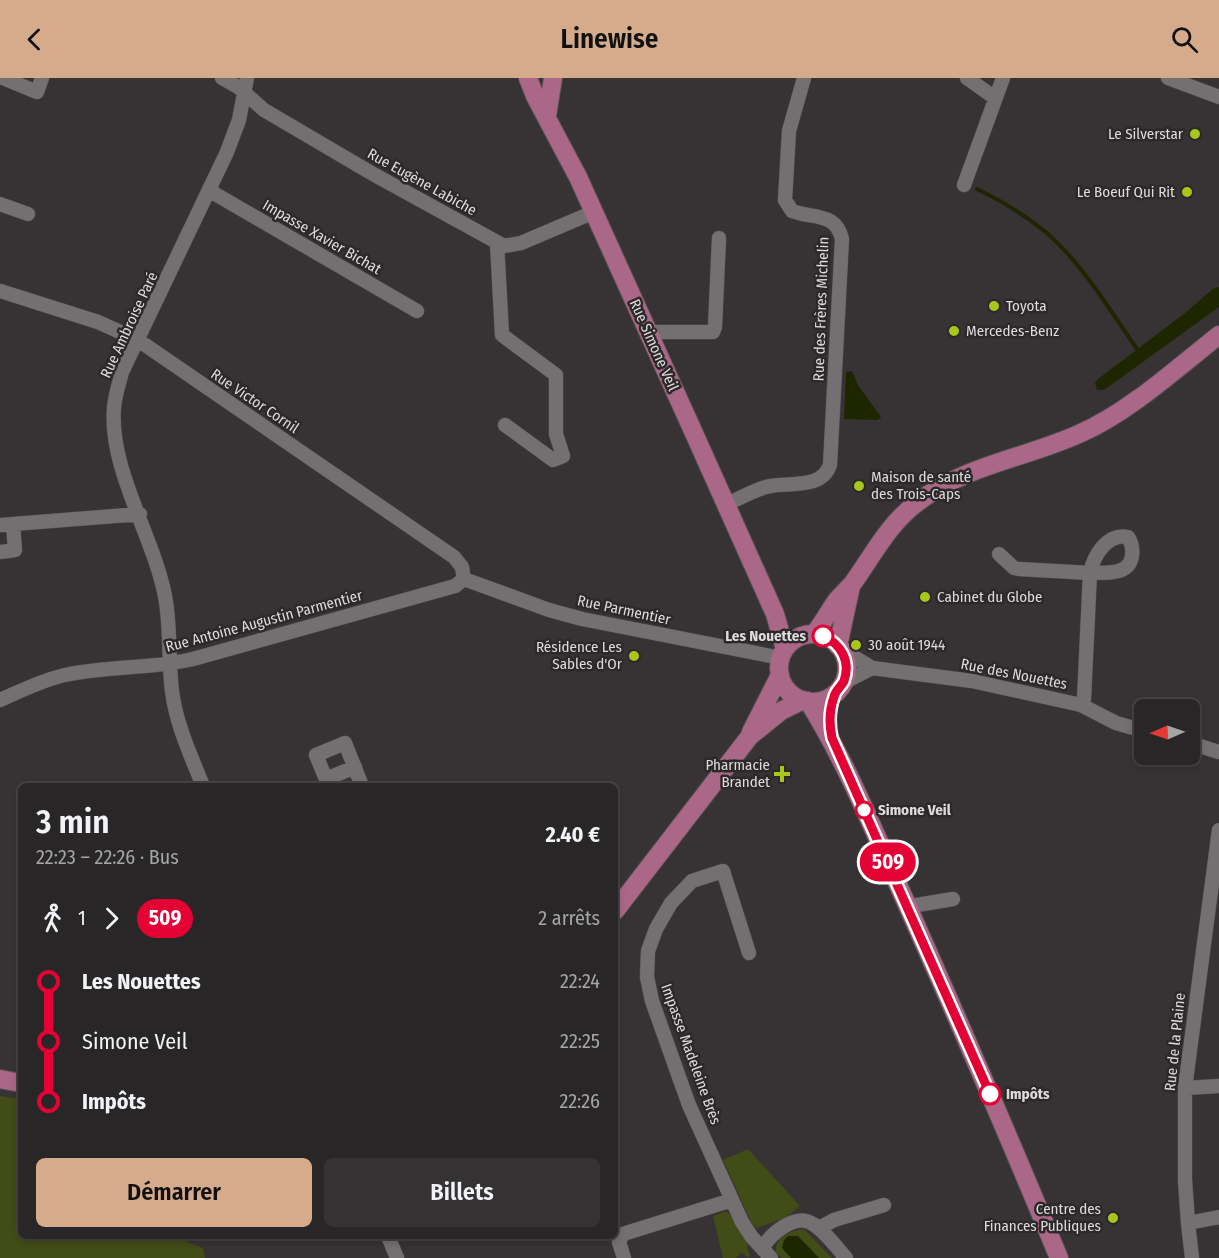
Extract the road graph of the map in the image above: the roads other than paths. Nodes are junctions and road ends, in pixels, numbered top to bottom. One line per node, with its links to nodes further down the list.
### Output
1 (3, 78): 2 (street)
2 (42, 78)
3 (222, 78): 11 (street, Rue Eugène Labiche)
4 (246, 78): 11 (street, Rue Ambroise Paré)
5 (530, 78): 6 (street); 14 (main road, Rue Simone Veil)
6 (551, 78): 14 (main road)
7 (804, 78): 28 (street, Rue des Frères Michelin)
8 (967, 78): 13 (street)
9 (1003, 78): 13 (street)
10 (1168, 78): 12 (street)
11 (244, 92): 16 (street, Rue Ambroise Paré); 21 (street, Rue Eugène Labiche)
12 (1219, 97)
13 (995, 98): 15 (street)
14 (547, 116): 18 (main road, Rue Simone Veil)
15 (964, 185)
16 (210, 191): 23 (street, Impasse Xavier Bichat); 26 (street, Rue Ambroise Paré)
17 (0, 204): 19 (street)
18 (594, 212): 21 (street); 24 (main road, Rue Simone Veil)
19 (28, 214)
20 (719, 238): 24 (street)
21 (497, 243): 27 (street)
22 (0, 291): 26 (street, Rue Victor Cornil)
23 (417, 310)
24 (649, 332): 28 (main road, Rue Simone Veil)
25 (1219, 335): 34 (main road)
26 (138, 340): 29 (street, Rue Ambroise Paré); 33 (street, Rue Victor Cornil)
27 (505, 425)
28 (726, 504): 35 (main road, Rue Simone Veil)
29 (140, 514): 30 (street); 39 (street, Rue Ambroise Paré)
30 (7, 525): 31 (street)
31 (0, 552)
32 (999, 554): 44 (street)
33 (464, 579): 38 (street, Rue Parmentier); 39 (street, Rue Antoine Augustin Parmentier)
34 (852, 584): 36 (main road); 37 (main road)
35 (775, 614): 36 (main road); 38 (main road, Rue Simone Veil)
36 (811, 634): 37 (main road); 38 (main road)
37 (839, 647): 40 (street, Rue des Nouettes); 41 (main road)
38 (782, 660): 43 (main road); 46 (main road)
39 (171, 664): 42 (street, Rue Antoine Augustin Parmentier); 51 (street, Rue Ambroise Paré)
40 (872, 668): 41 (street); 44 (street, Rue des Nouettes)
41 (839, 689): 43 (main road); 47 (main road)
42 (0, 700)
43 (806, 701): 46 (main road); 47 (main road)
44 (1081, 705): 45 (street, Rue des Nouettes)
45 (1134, 728)
46 (750, 736): 55 (main road)
47 (832, 738): 56 (main road)
48 (1200, 746): 49 (street)
49 (1219, 752)
50 (355, 767): 52 (street)
51 (202, 783)
52 (361, 783)
53 (1219, 830): 61 (street, Rue de la Plaine)
54 (953, 899): 56 (street)
55 (618, 907)
56 (909, 909): 72 (main road)
57 (749, 953): 62 (street, Impasse Madeleine Brès)
58 (0, 1079): 59 (main road)
59 (18, 1082)
60 (1219, 1086): 61 (street)
61 (1185, 1088): 65 (street, Rue de la Plaine)
62 (732, 1200): 68 (street, Impasse Madeleine Brès); 70 (street)
63 (884, 1205): 66 (street)
64 (1219, 1217): 65 (street)
65 (1188, 1223): 73 (street, Rue de la Plaine)
66 (819, 1228): 68 (street); 71 (street)
67 (389, 1239): 69 (street)
68 (766, 1254)
69 (397, 1258)
70 (624, 1258)
71 (846, 1258)
72 (1059, 1258)
73 (1192, 1258)

